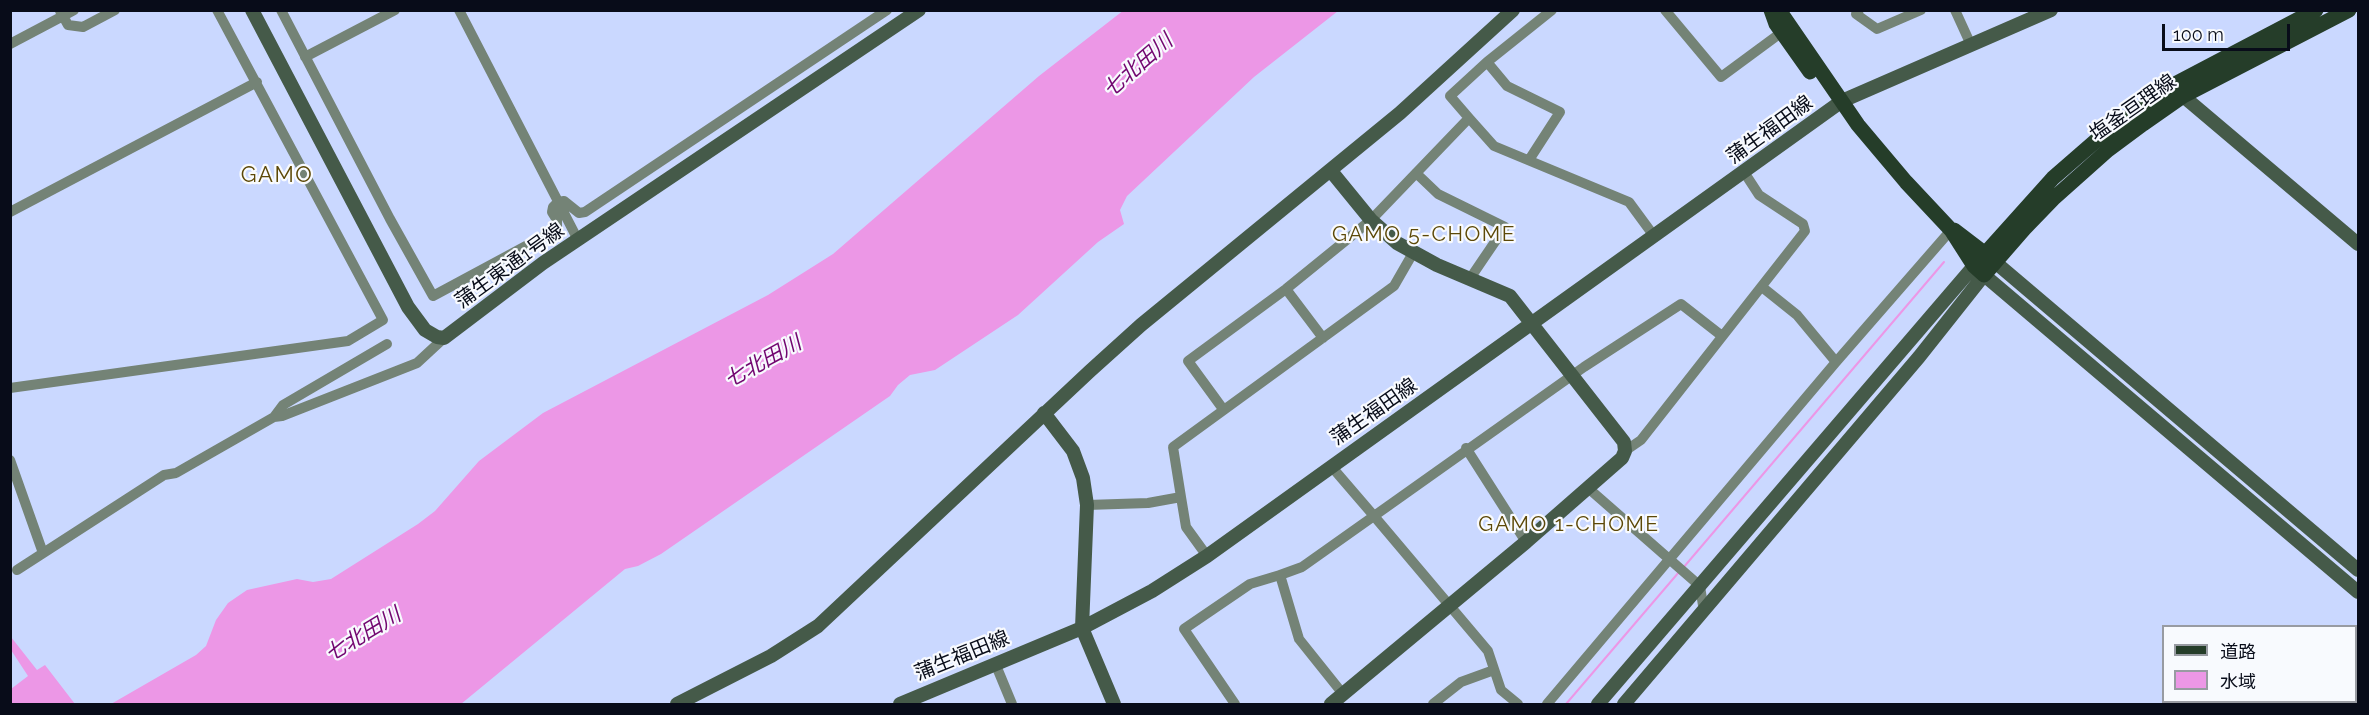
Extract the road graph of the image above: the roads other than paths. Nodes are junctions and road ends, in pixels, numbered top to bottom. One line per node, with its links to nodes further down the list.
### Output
1 (74, 10): 21 (street)
2 (116, 10): 21 (street)
3 (217, 10): 27 (street)
4 (252, 10): 51 (street)
5 (281, 10): 25 (street)
6 (395, 10): 25 (street)
7 (459, 10): 35 (street)
8 (887, 10): 35 (street)
9 (919, 10): 40 (street, 蒲生東通1号線)
10 (1513, 10): 32 (street)
11 (1552, 10): 26 (street)
12 (1665, 10): 22 (street)
13 (1771, 10): 22 (main road)
14 (1779, 10): 22 (main road)
15 (1859, 10): 16 (street)
16 (1922, 10)
17 (1955, 10): 24 (street)
18 (2050, 10): 24 (street, 蒲生福田線)
19 (2316, 10): 44 (main road, 塩釜亘理線)
20 (2349, 10): 28 (main road, 塩釜亘理線)
21 (61, 13): 23 (street)
22 (1787, 22): 29 (main road); 29 (main road)
23 (10, 44)
24 (1971, 45): 29 (street, 蒲生福田線)
25 (305, 57): 35 (street)
26 (1487, 62): 30 (street); 31 (street)
27 (257, 82): 36 (street); 56 (street)
28 (2183, 96): 41 (street); 44 (main road, 塩釜亘理線)
29 (1842, 101): 33 (street, 蒲生福田線); 38 (main road)
30 (1469, 118): 31 (street); 34 (street)
31 (1529, 160): 39 (street)
32 (1331, 171): 37 (street); 58 (street)
33 (1744, 172): 39 (street, 蒲生福田線); 47 (street)
34 (1416, 173): 37 (street); 46 (street)
35 (558, 202): 40 (street)
36 (10, 212)
37 (1371, 220): 43 (street); 48 (street)
38 (1954, 232): 42 (main road); 54 (street)
39 (1654, 236): 49 (street, 蒲生福田線)
40 (578, 240): 51 (street, 蒲生東通1号線)
41 (2358, 244)
42 (1968, 246): 44 (main road); 45 (main road)
43 (1413, 253): 46 (street); 52 (street)
44 (1990, 258): 45 (main road, 塩釜亘理線); 73 (street)
45 (1979, 271): 75 (street); 76 (street); 78 (street)
46 (1469, 280): 49 (street)
47 (1762, 287): 50 (street); 54 (street)
48 (1286, 289): 52 (street); 57 (street)
49 (1533, 324): 55 (street); 63 (street, 蒲生福田線)
50 (1722, 336): 55 (street); 61 (street)
51 (444, 338): 59 (street)
52 (1323, 338): 57 (street)
53 (387, 344): 59 (street)
54 (1836, 362): 71 (street)
55 (1572, 375): 60 (street); 61 (street)
56 (10, 387)
57 (1223, 409): 65 (street)
58 (1044, 413): 66 (street); 84 (street)
59 (274, 417): 69 (street)
60 (1466, 448): 67 (street); 68 (street)
61 (1625, 451): 64 (street)
62 (10, 460): 69 (street)
63 (1331, 466): 67 (street); 70 (street, 蒲生福田線)
64 (1588, 488): 68 (street); 71 (street)
65 (1181, 497): 66 (street); 70 (street)
66 (1087, 505): 79 (street)
67 (1374, 516): 74 (street); 77 (street)
68 (1526, 542): 77 (street)
69 (44, 553): 72 (street)
70 (1207, 556): 79 (street, 蒲生福田線)
71 (1673, 561): 75 (street); 91 (street)
72 (17, 570)
73 (2358, 570)
74 (1280, 575): 82 (street); 83 (street)
75 (1695, 581): 78 (street); 92 (street)
76 (2358, 592)
77 (1449, 606): 81 (street); 82 (street)
78 (1704, 612): 93 (street)
79 (1082, 628): 80 (street, 蒲生福田線); 87 (street)
80 (995, 663): 85 (street, 蒲生福田線); 86 (street)
81 (1494, 670): 89 (street); 90 (street)
82 (1343, 694): 88 (street)
83 (1229, 702)
84 (677, 705)
85 (900, 705)
86 (1012, 705)
87 (1114, 705)
88 (1331, 705)
89 (1433, 705)
90 (1518, 705)
91 (1547, 705)
92 (1598, 705)
93 (1624, 705)

